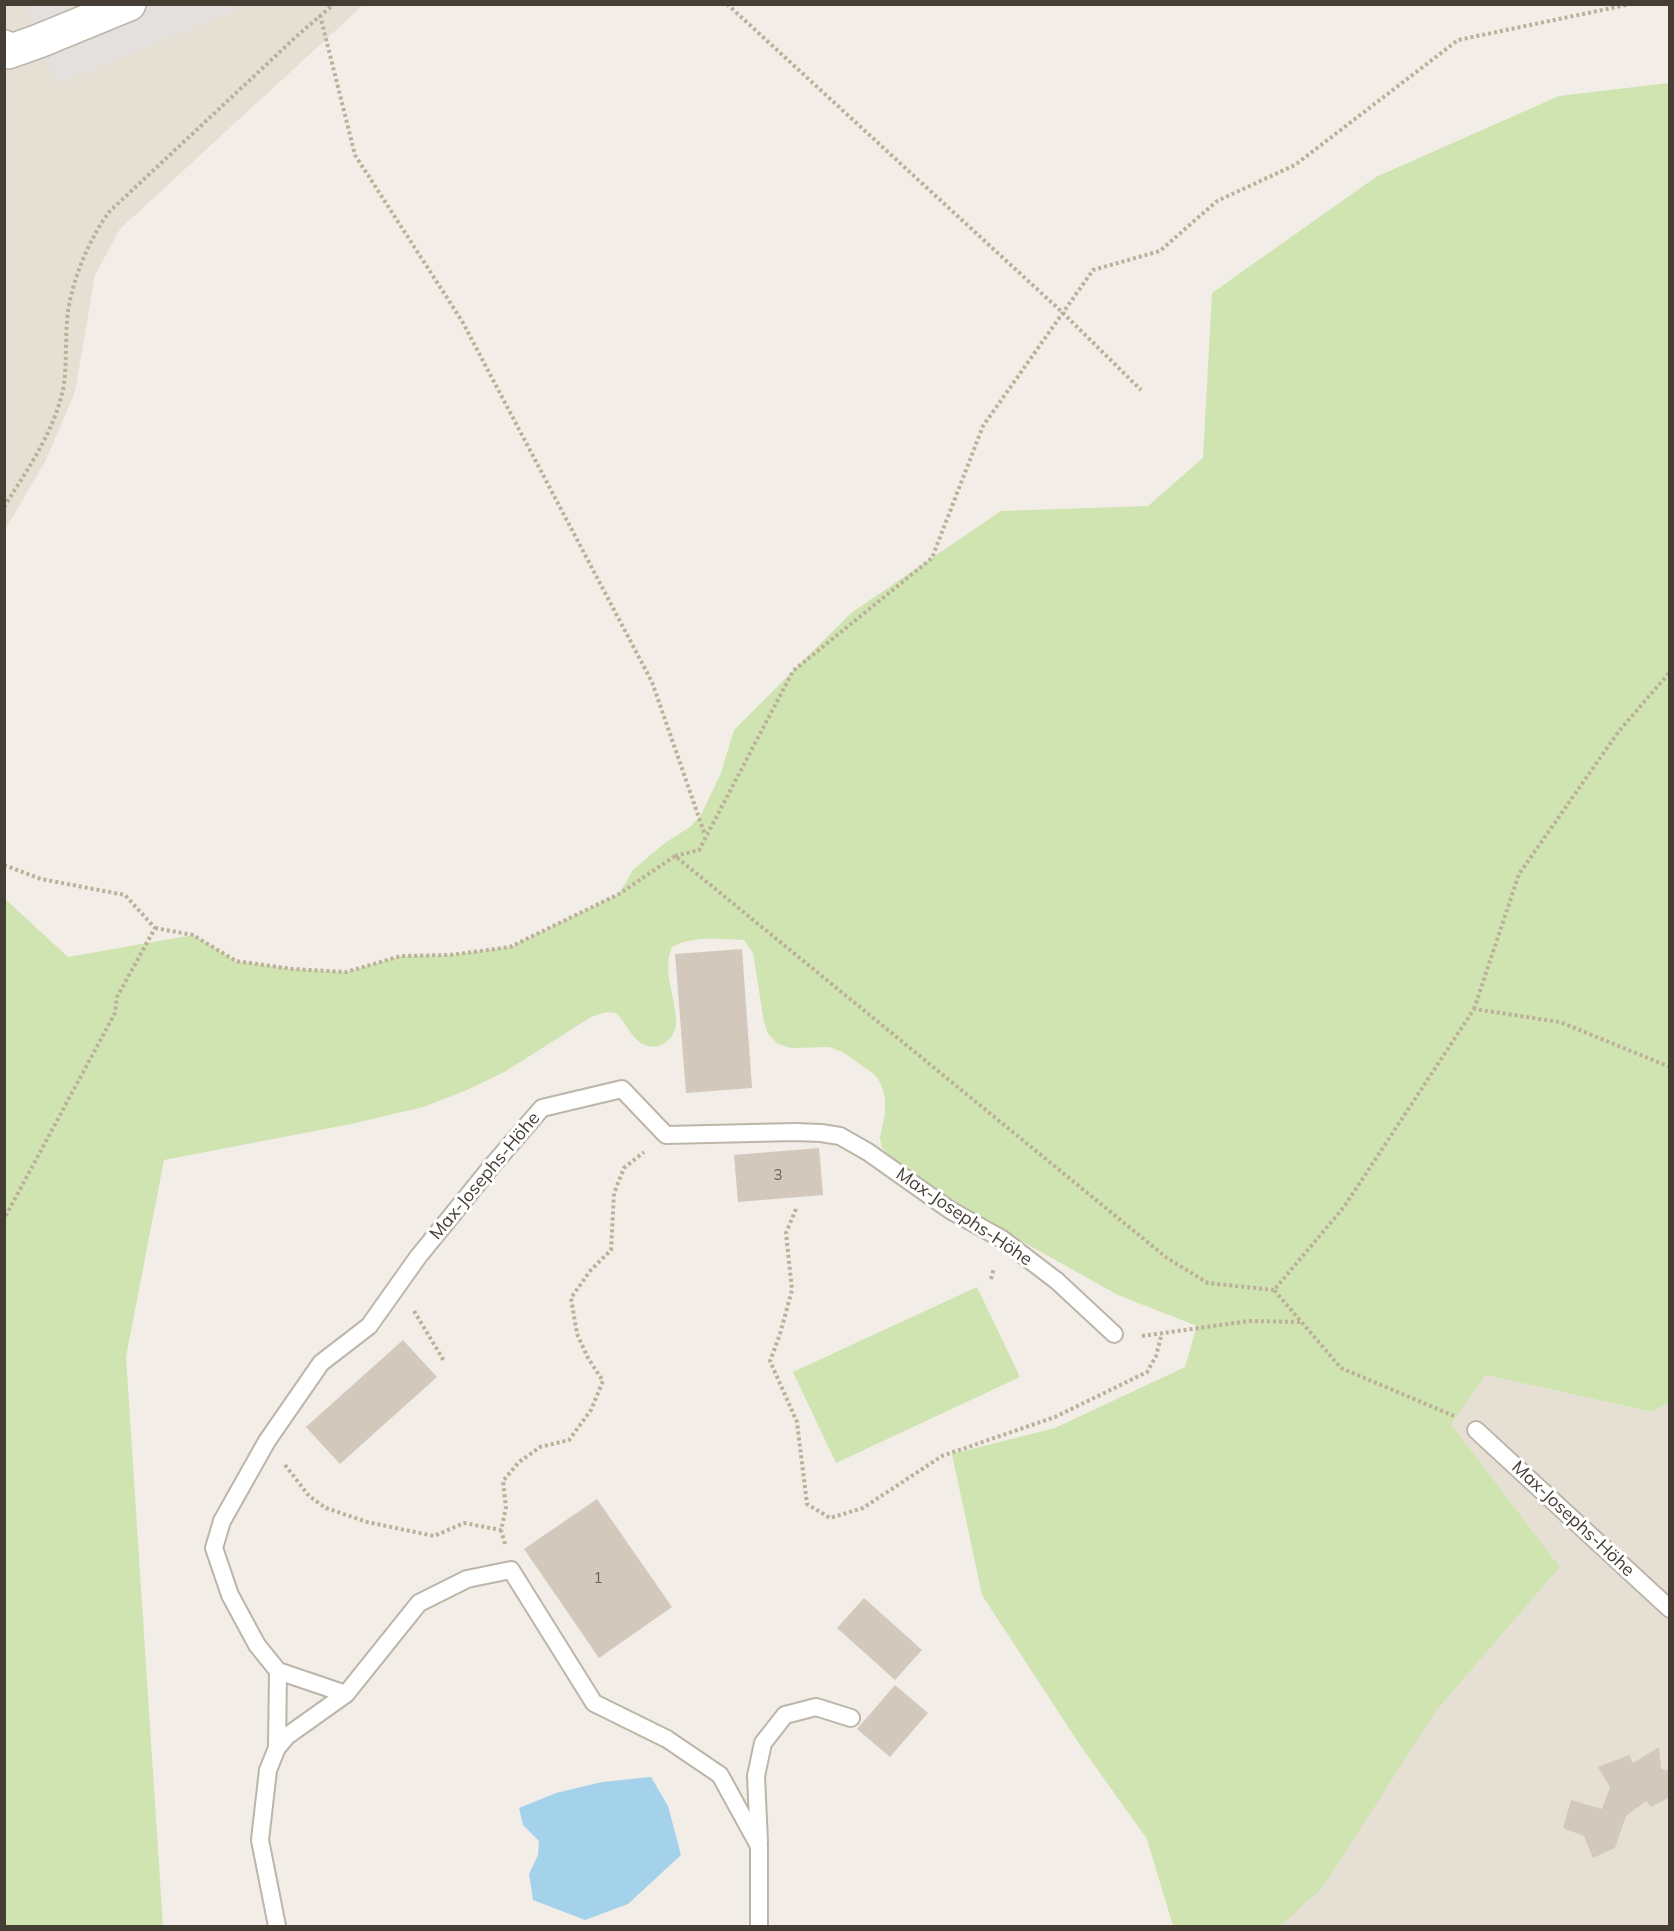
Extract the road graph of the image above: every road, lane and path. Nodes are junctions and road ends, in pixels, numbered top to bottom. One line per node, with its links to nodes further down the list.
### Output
1 (129, 4): 6 (street)
2 (334, 4): 5 (path)
3 (727, 4): 7 (path)
4 (1631, 4): 7 (path)
5 (321, 15): 9 (path); 11 (path)
6 (4, 47)
7 (1063, 313): 8 (path); 11 (path)
8 (1141, 390)
9 (4, 507)
10 (1670, 672): 15 (path)
11 (706, 836): 12 (path)
12 (675, 856): 14 (path); 21 (path)
13 (4, 866): 14 (path)
14 (155, 928): 19 (path)
15 (1474, 1009): 16 (path); 21 (path)
16 (1670, 1067)
17 (666, 1135): 20 (lane, Max-Josephs-Höhe); 24 (lane, Max-Josephs-Höhe); 28 (path)
18 (796, 1209): 23 (path)
19 (4, 1219)
20 (398, 1285): 25 (path); 27 (lane, Max-Josephs-Höhe)
21 (1274, 1290): 22 (path)
22 (1302, 1322): 23 (path); 26 (path)
23 (1162, 1333): 24 (path)
24 (1114, 1334)
25 (444, 1361)
26 (1476, 1430): 30 (lane, Max-Josephs-Höhe)
27 (267, 1442): 28 (path); 31 (lane, Max-Josephs-Höhe)
28 (501, 1530): 29 (path)
29 (512, 1570): 32 (lane); 35 (lane)
30 (1670, 1609)
31 (278, 1671): 32 (lane); 34 (lane)
32 (346, 1694): 34 (lane)
33 (851, 1718): 35 (lane)
34 (277, 1748): 36 (lane)
35 (759, 1846): 37 (lane)
36 (277, 1926)
37 (759, 1926)

